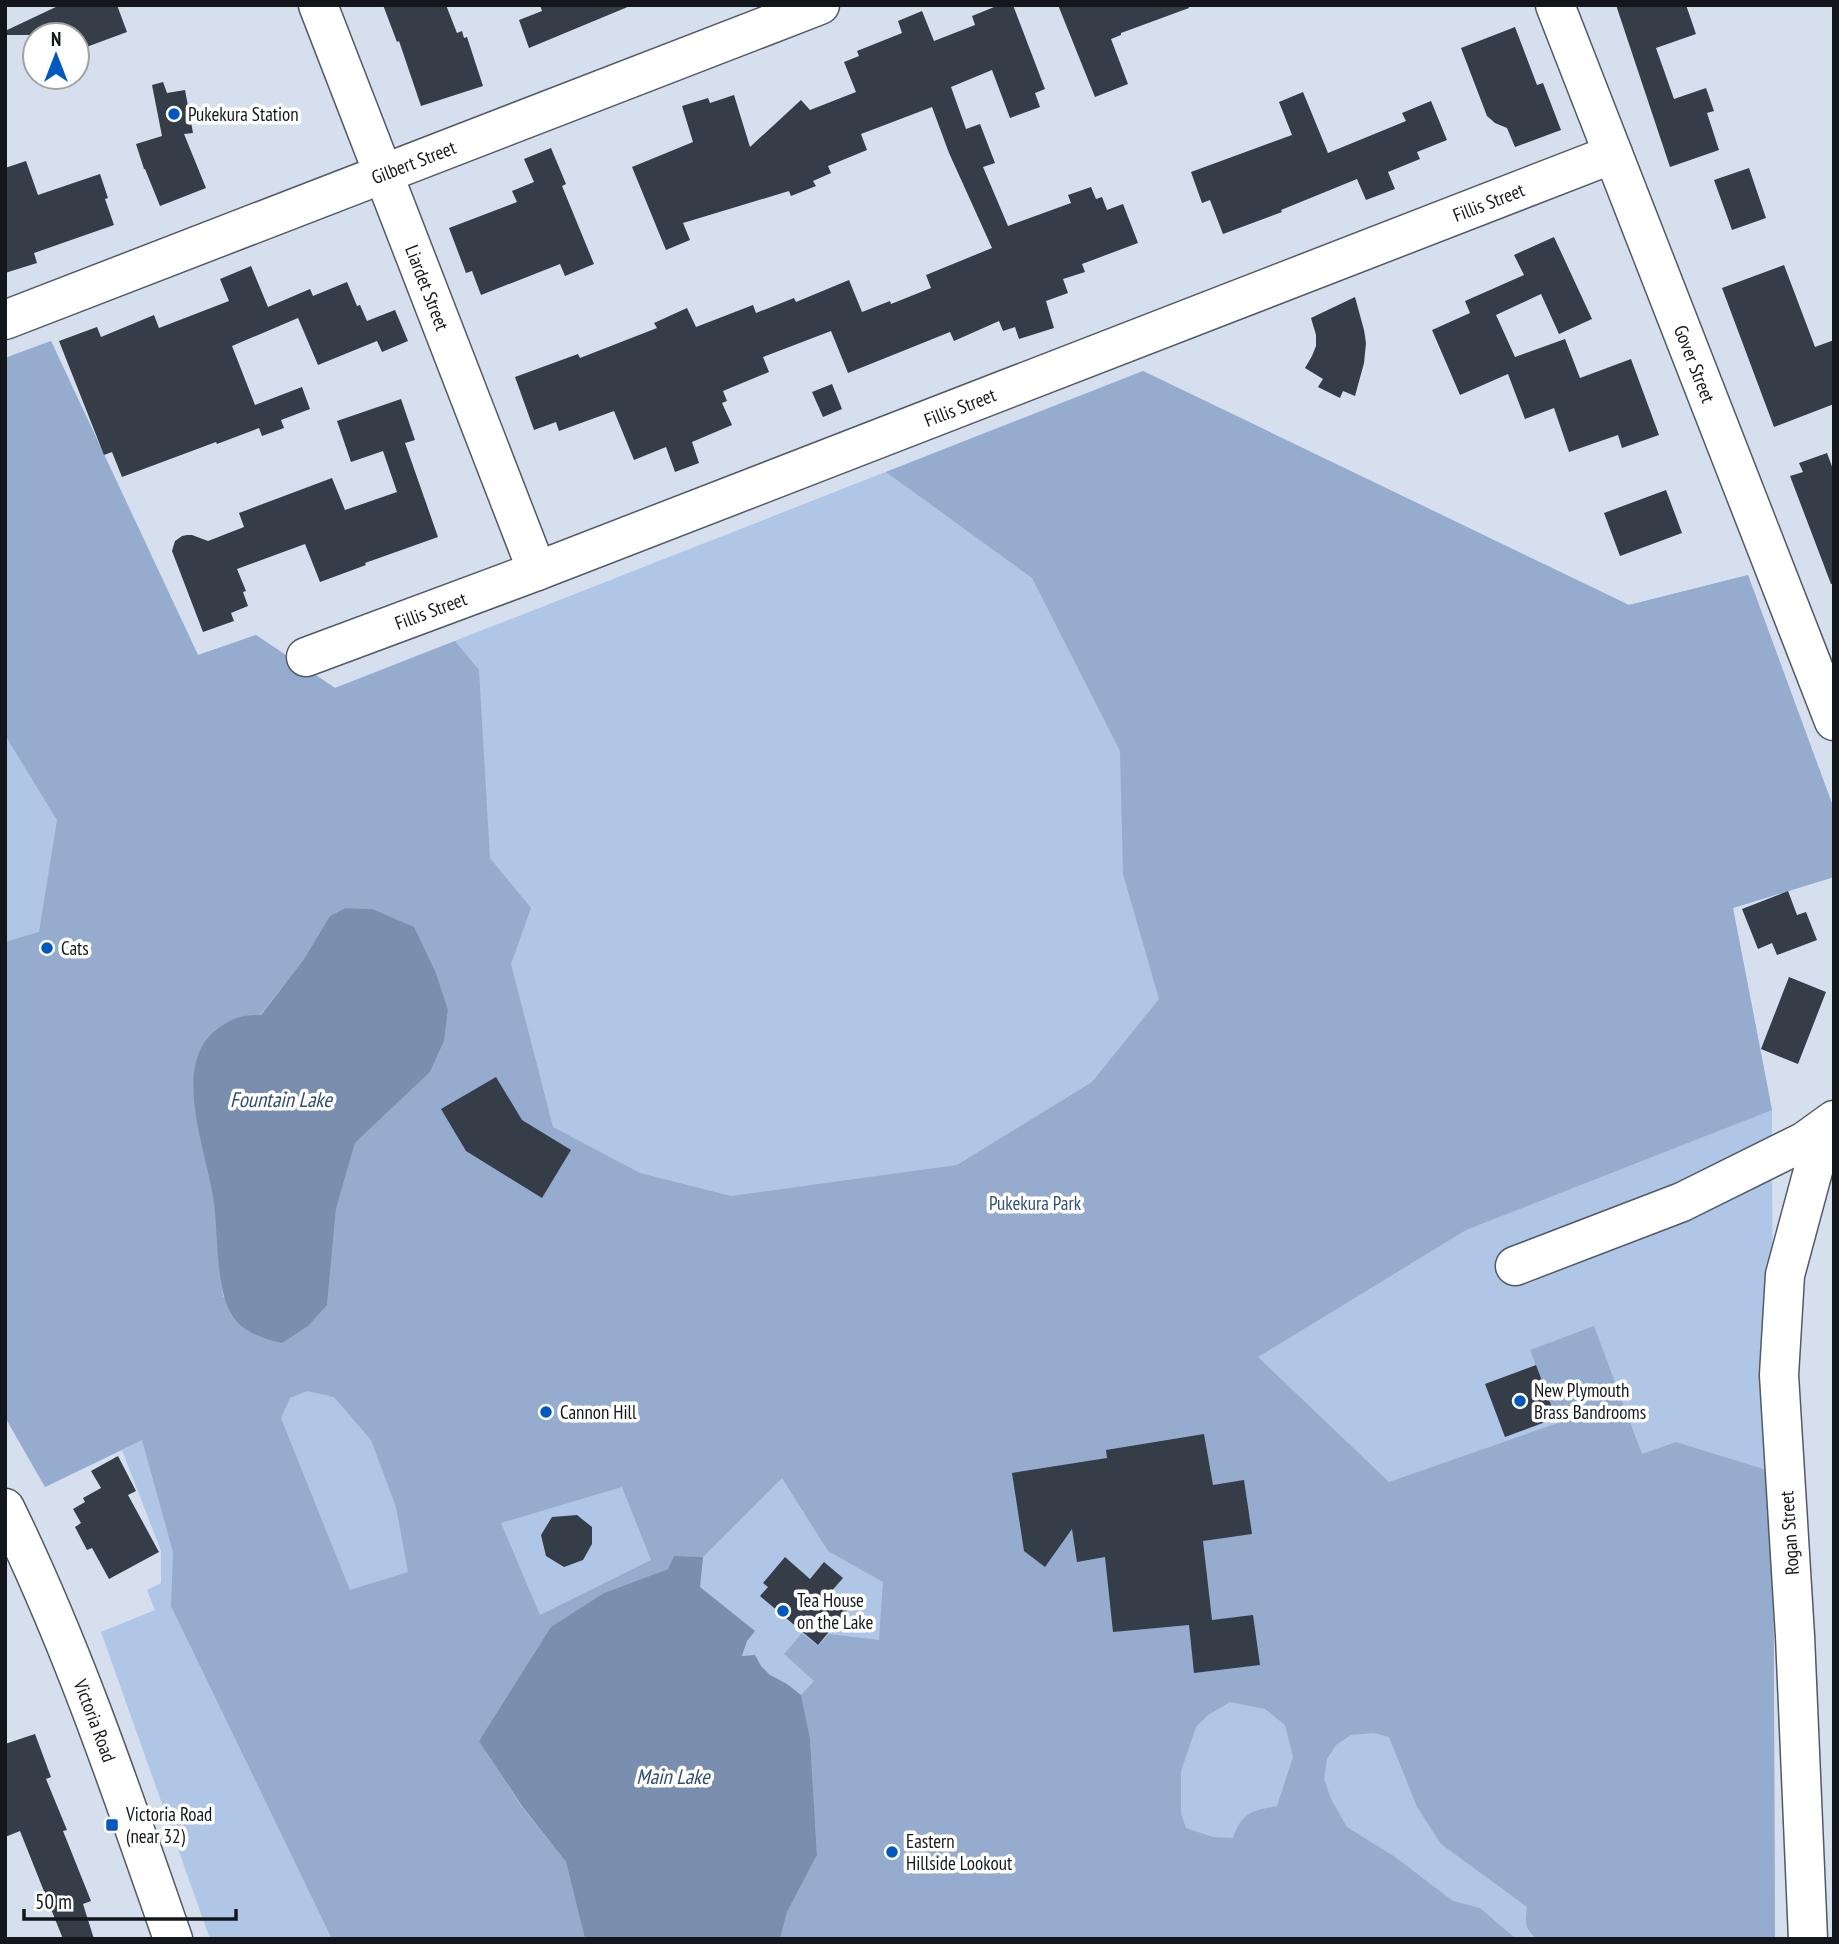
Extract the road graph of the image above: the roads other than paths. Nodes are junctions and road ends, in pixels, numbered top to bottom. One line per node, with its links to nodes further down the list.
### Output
1 (318, 5): 5 (street, Liardet Street)
2 (820, 5): 5 (street, Gilbert Street)
3 (1555, 5): 4 (street, Gover Street)
4 (1613, 154): 7 (street, Fillis Street); 9 (street, Gover Street)
5 (383, 174): 6 (street, Gilbert Street); 7 (street, Liardet Street)
6 (5, 320)
7 (537, 571): 8 (street, Fillis Street)
8 (306, 657)
9 (1834, 721)
10 (1834, 1121): 12 (street)
11 (1834, 1137): 15 (street, Rogan Street)
12 (1515, 1266)
13 (5, 1508): 14 (street, Victoria Road)
14 (173, 1939)
15 (1808, 1939)

